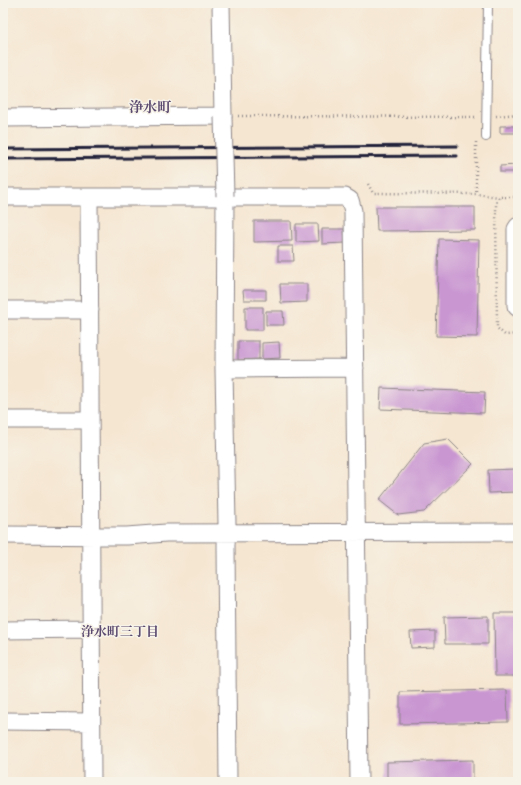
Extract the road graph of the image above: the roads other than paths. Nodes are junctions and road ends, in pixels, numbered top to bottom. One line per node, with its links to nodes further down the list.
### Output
1 (221, 3): 3 (street)
2 (488, 3): 5 (lane)
3 (223, 116): 4 (street); 6 (street, bridge)
4 (3, 118)
5 (486, 138)
6 (225, 196): 8 (street); 13 (street); 14 (street)
7 (3, 197): 8 (street)
8 (88, 198): 12 (street)
9 (518, 226): 10 (street)
10 (518, 308)
11 (3, 310): 12 (street)
12 (90, 310): 16 (street)
13 (355, 368): 14 (street); 19 (street)
14 (224, 369): 18 (street)
15 (3, 420): 16 (street)
16 (90, 420): 21 (street)
17 (518, 532): 19 (street)
18 (227, 533): 19 (street); 21 (street); 27 (street)
19 (356, 534): 28 (street)
20 (3, 535): 21 (street)
21 (90, 536): 22 (street)
22 (91, 629): 23 (street); 25 (street)
23 (3, 630)
24 (3, 721): 25 (street)
25 (91, 722): 26 (street)
26 (92, 782)
27 (228, 782)
28 (359, 782)

